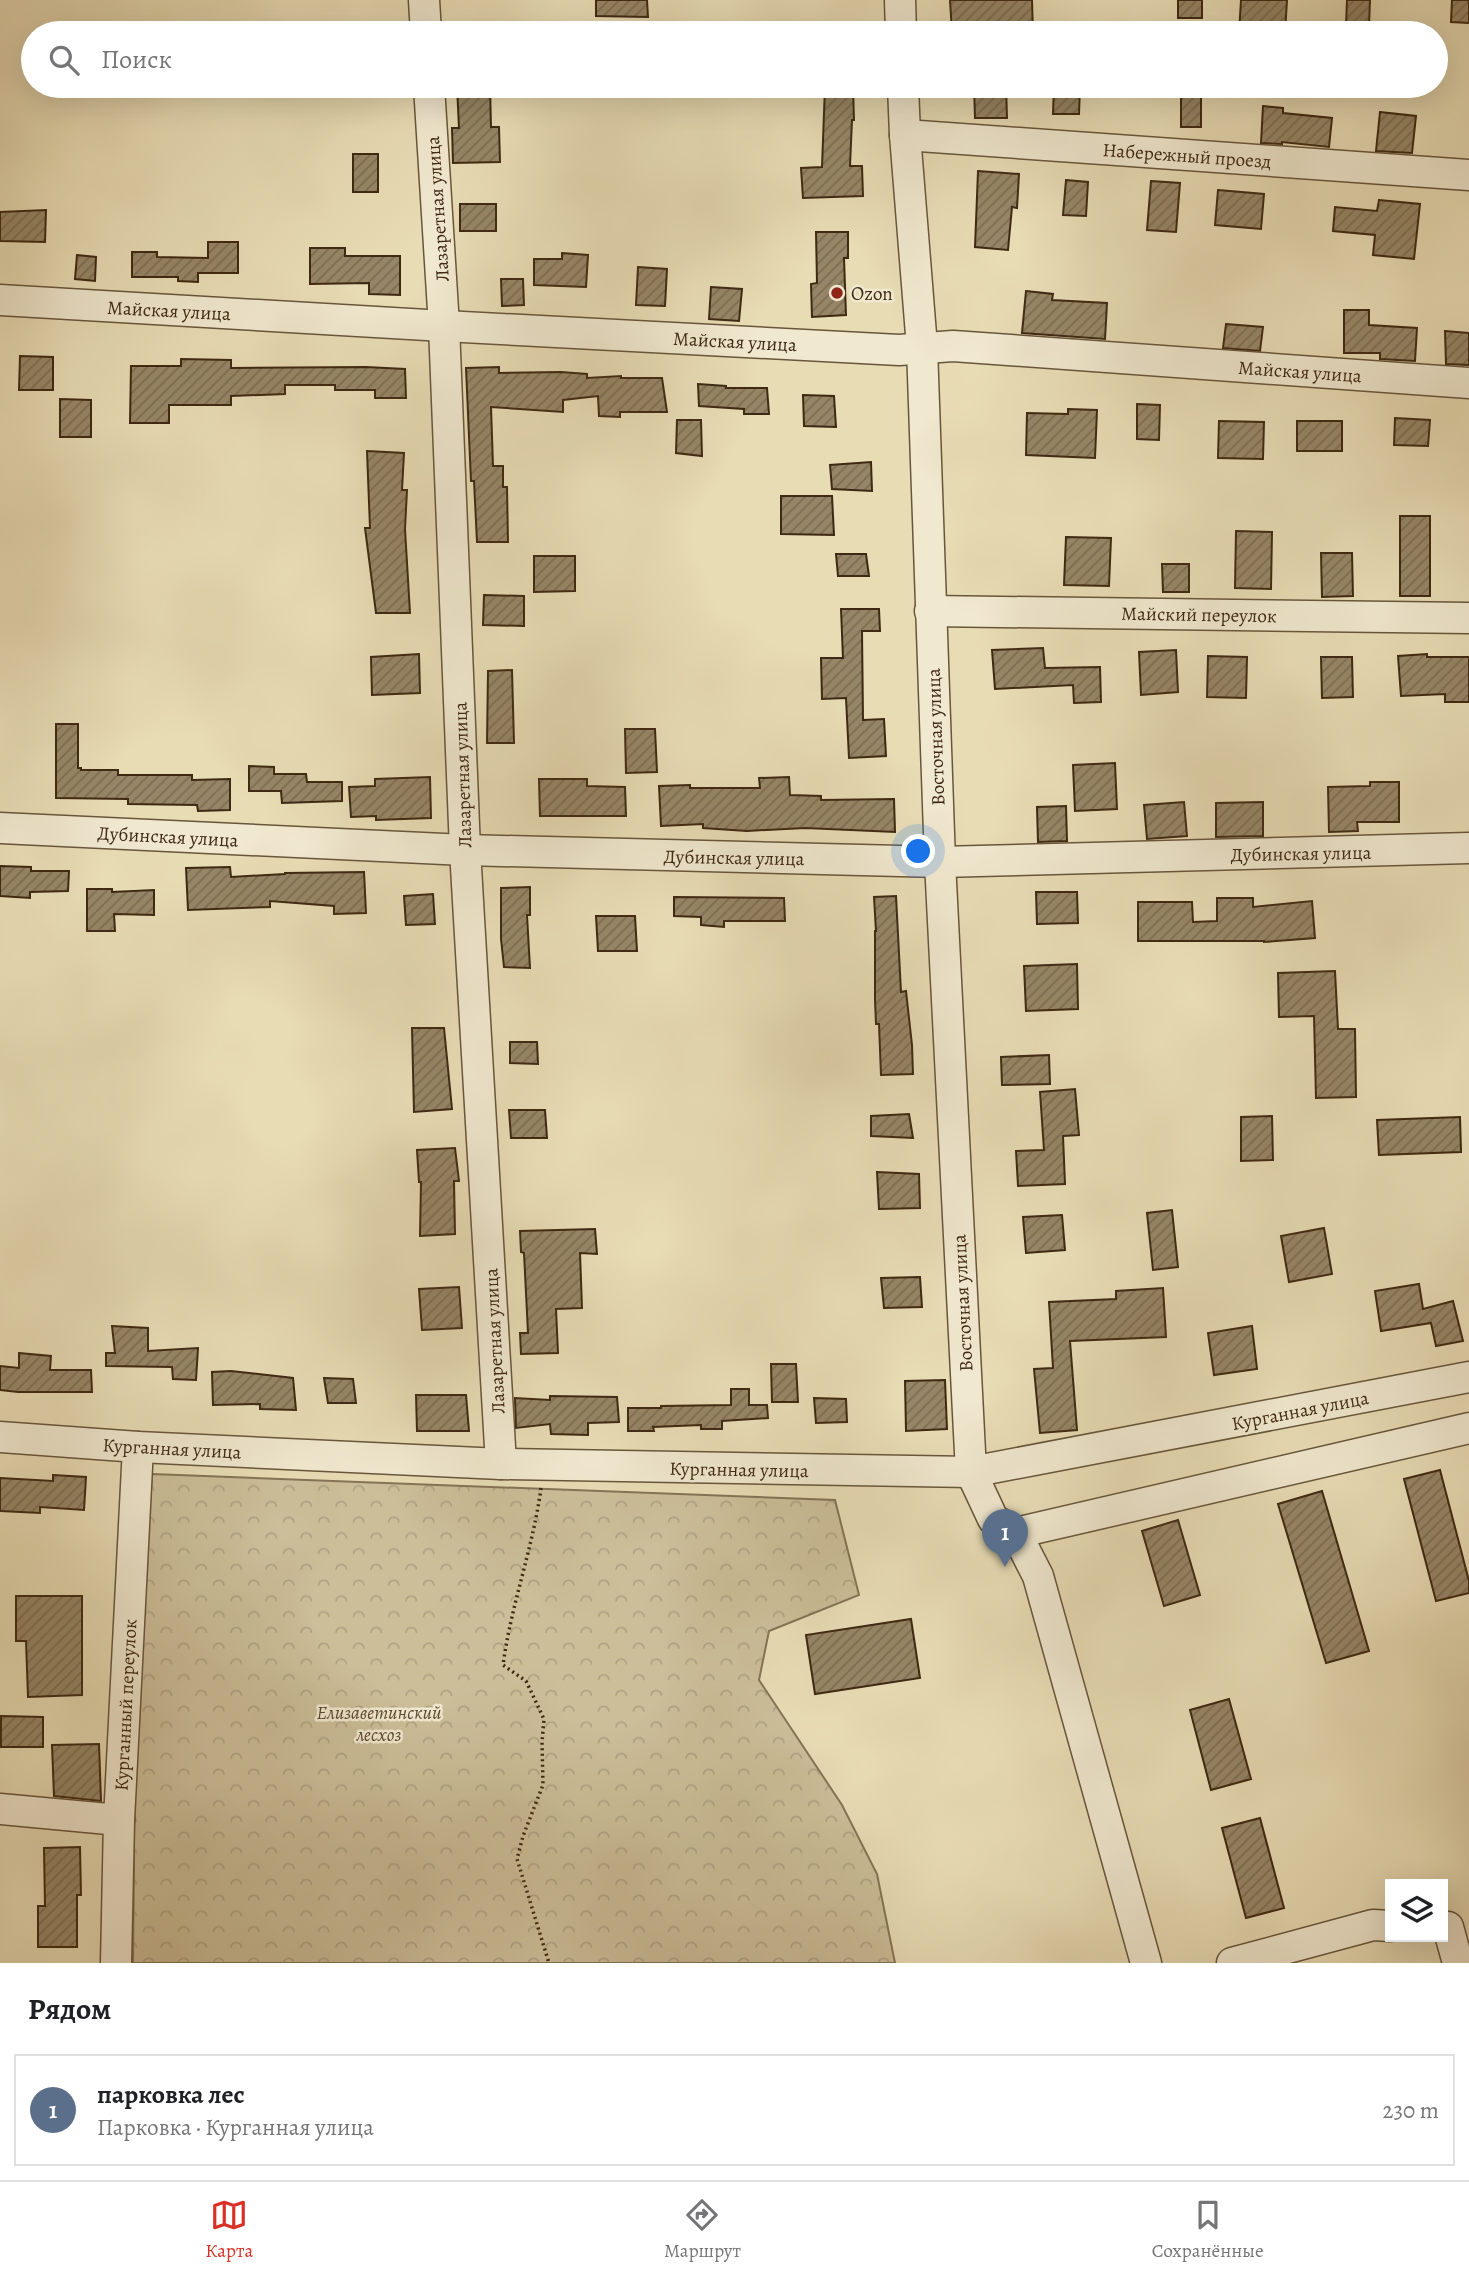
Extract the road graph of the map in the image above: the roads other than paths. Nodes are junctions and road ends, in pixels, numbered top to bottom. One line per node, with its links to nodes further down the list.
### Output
1 (424, 0): 3 (street)
2 (900, 0): 4 (street)
3 (425, 21)
4 (901, 21)
5 (430, 98): 10 (street, Лазаретная улица)
6 (903, 98): 7 (street, Восточная улица)
7 (905, 135): 8 (street, Набережный проезд); 11 (street, Восточная улица)
8 (1469, 175)
9 (0, 300): 10 (street, Майская улица)
10 (444, 326): 11 (street, Майская улица); 17 (street, Лазаретная улица)
11 (922, 347): 12 (street, Майская улица); 13 (street, Восточная улица)
12 (1469, 383)
13 (930, 611): 14 (street, Майский переулок); 18 (street, Восточная улица)
14 (1469, 618)
15 (0, 828): 17 (street, Дубинская улица)
16 (1469, 849): 18 (street, Дубинская улица)
17 (465, 850): 18 (street, Дубинская улица); 23 (street, Лазаретная улица)
18 (940, 862): 24 (street, Восточная улица)
19 (1469, 1377): 24 (street, Курганная улица)
20 (1469, 1428): 25 (street)
21 (0, 1437): 22 (street, Курганная улица)
22 (138, 1447): 23 (street, Курганная улица); 27 (street, Курганный переулок)
23 (501, 1464): 24 (street, Курганная улица)
24 (971, 1472): 25 (street)
25 (1016, 1532): 31 (street)
26 (0, 1809): 27 (street)
27 (119, 1820): 30 (street, Курганный переулок)
28 (1453, 1925): 33 (street)
29 (1385, 1926): 32 (street)
30 (116, 1963)
31 (1146, 1963)
32 (1232, 1963)
33 (1458, 1963)

